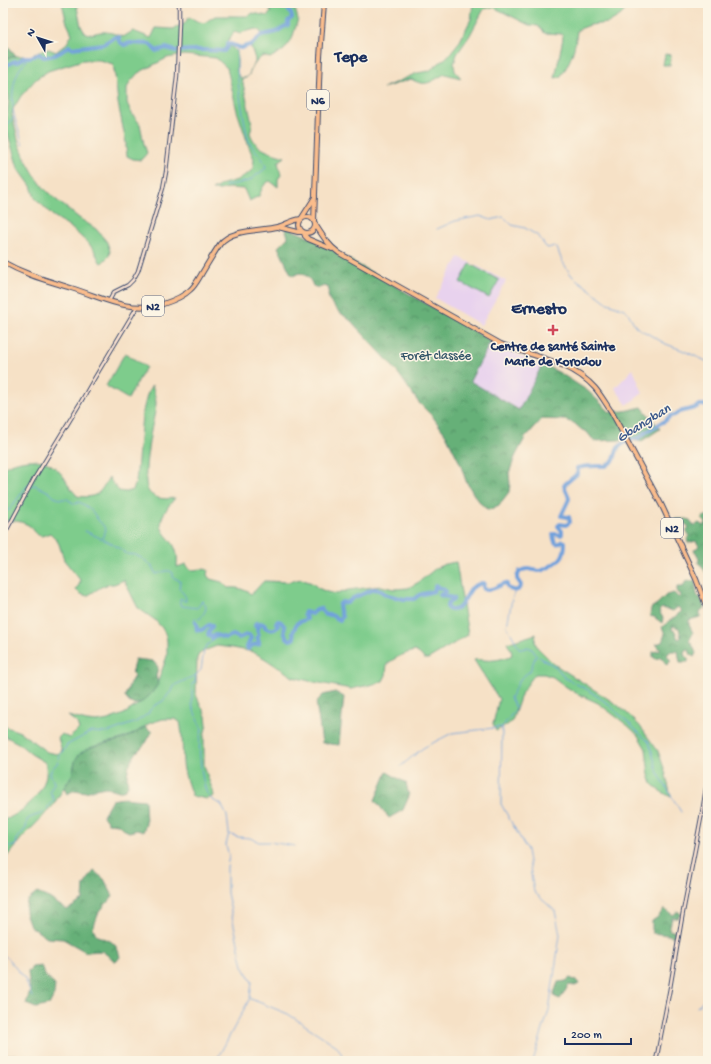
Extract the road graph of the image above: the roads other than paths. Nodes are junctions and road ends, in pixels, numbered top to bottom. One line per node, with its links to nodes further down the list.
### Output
1 (179, 3): 10 (street)
2 (324, 3): 3 (highway, N6)
3 (315, 198): 4 (highway); 5 (highway, N6)
4 (301, 219): 5 (highway); 6 (highway, N2); 7 (highway)
5 (314, 222): 7 (highway); 8 (highway, N2)
6 (278, 226): 7 (highway, N2); 11 (highway, N2)
7 (303, 233): 8 (highway, N2)
8 (334, 249): 13 (highway, N2)
9 (3, 262): 10 (highway, N2)
10 (108, 302): 11 (highway, N2)
11 (137, 307): 12 (street)
12 (3, 537)
13 (708, 611)
14 (708, 776): 15 (street)
15 (656, 1061)

